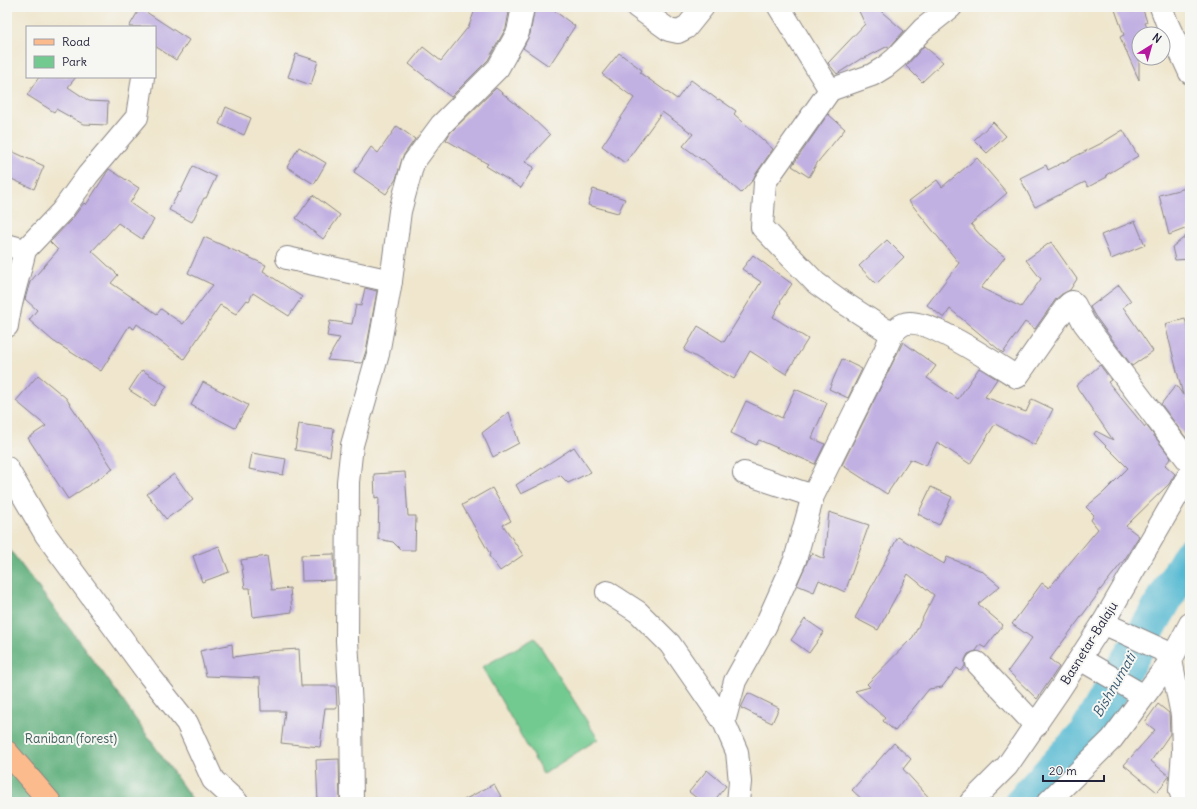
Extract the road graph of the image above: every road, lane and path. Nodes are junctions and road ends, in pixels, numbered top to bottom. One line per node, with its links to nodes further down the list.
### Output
1 (523, 7): 12 (street)
2 (637, 7): 3 (street)
3 (703, 7)
4 (779, 7): 9 (street)
5 (952, 7): 9 (street)
6 (1161, 7): 7 (street)
7 (1190, 73)
8 (143, 78): 10 (street)
9 (830, 90): 14 (street)
10 (16, 248): 13 (street)
11 (287, 258): 12 (street)
12 (391, 281): 33 (street)
13 (7, 326)
14 (892, 334): 15 (street); 19 (street)
15 (1190, 463)
16 (7, 468): 32 (street)
17 (744, 473): 19 (street)
18 (1190, 473): 22 (street, Basnetar-Balaju)
19 (813, 496): 27 (street)
20 (607, 592): 27 (street)
21 (1190, 624): 23 (street)
22 (1110, 626): 23 (street); 25 (street, Basnetar-Balaju)
23 (1167, 654): 26 (street); 30 (street)
24 (977, 663): 28 (street)
25 (1087, 663): 26 (street); 28 (street, Basnetar-Balaju)
26 (1136, 692): 36 (street)
27 (724, 722): 34 (street)
28 (1036, 726): 35 (street, Basnetar-Balaju)
29 (7, 752): 31 (main road)
30 (1186, 753): 37 (street)
31 (50, 802)
32 (237, 802)
33 (352, 802)
34 (738, 802)
35 (971, 802)
36 (1048, 802)
37 (1184, 802)

